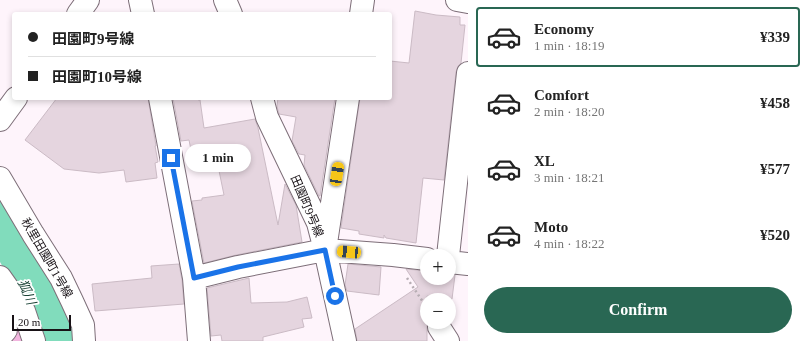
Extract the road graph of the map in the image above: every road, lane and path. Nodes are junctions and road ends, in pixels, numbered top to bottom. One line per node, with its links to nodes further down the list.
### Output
1 (88, 0): 7 (street)
2 (140, 0): 8 (street)
3 (225, 0): 9 (street)
4 (363, 0): 10 (street)
5 (457, 0): 6 (street)
6 (468, 2)
7 (79, 12)
8 (143, 12)
9 (229, 12)
10 (361, 12)
11 (468, 73): 18 (street)
12 (15, 100): 16 (street)
13 (160, 100): 25 (street)
14 (263, 100): 19 (street, 田園町9号線)
15 (348, 100): 19 (street)
16 (0, 120)
17 (0, 178): 30 (street, 秋里田園町1号線)
18 (449, 249)
19 (325, 250): 20 (street); 25 (street); 32 (street, 田園町9号線)
20 (393, 255): 21 (street); 26 (path)
21 (420, 258)
22 (456, 263): 23 (street)
23 (468, 264)
24 (0, 277): 29 (street)
25 (194, 278): 31 (street)
26 (420, 297)
27 (0, 304): 28 (street)
28 (0, 338)
29 (34, 341)
30 (84, 341)
31 (200, 341)
32 (345, 341)

